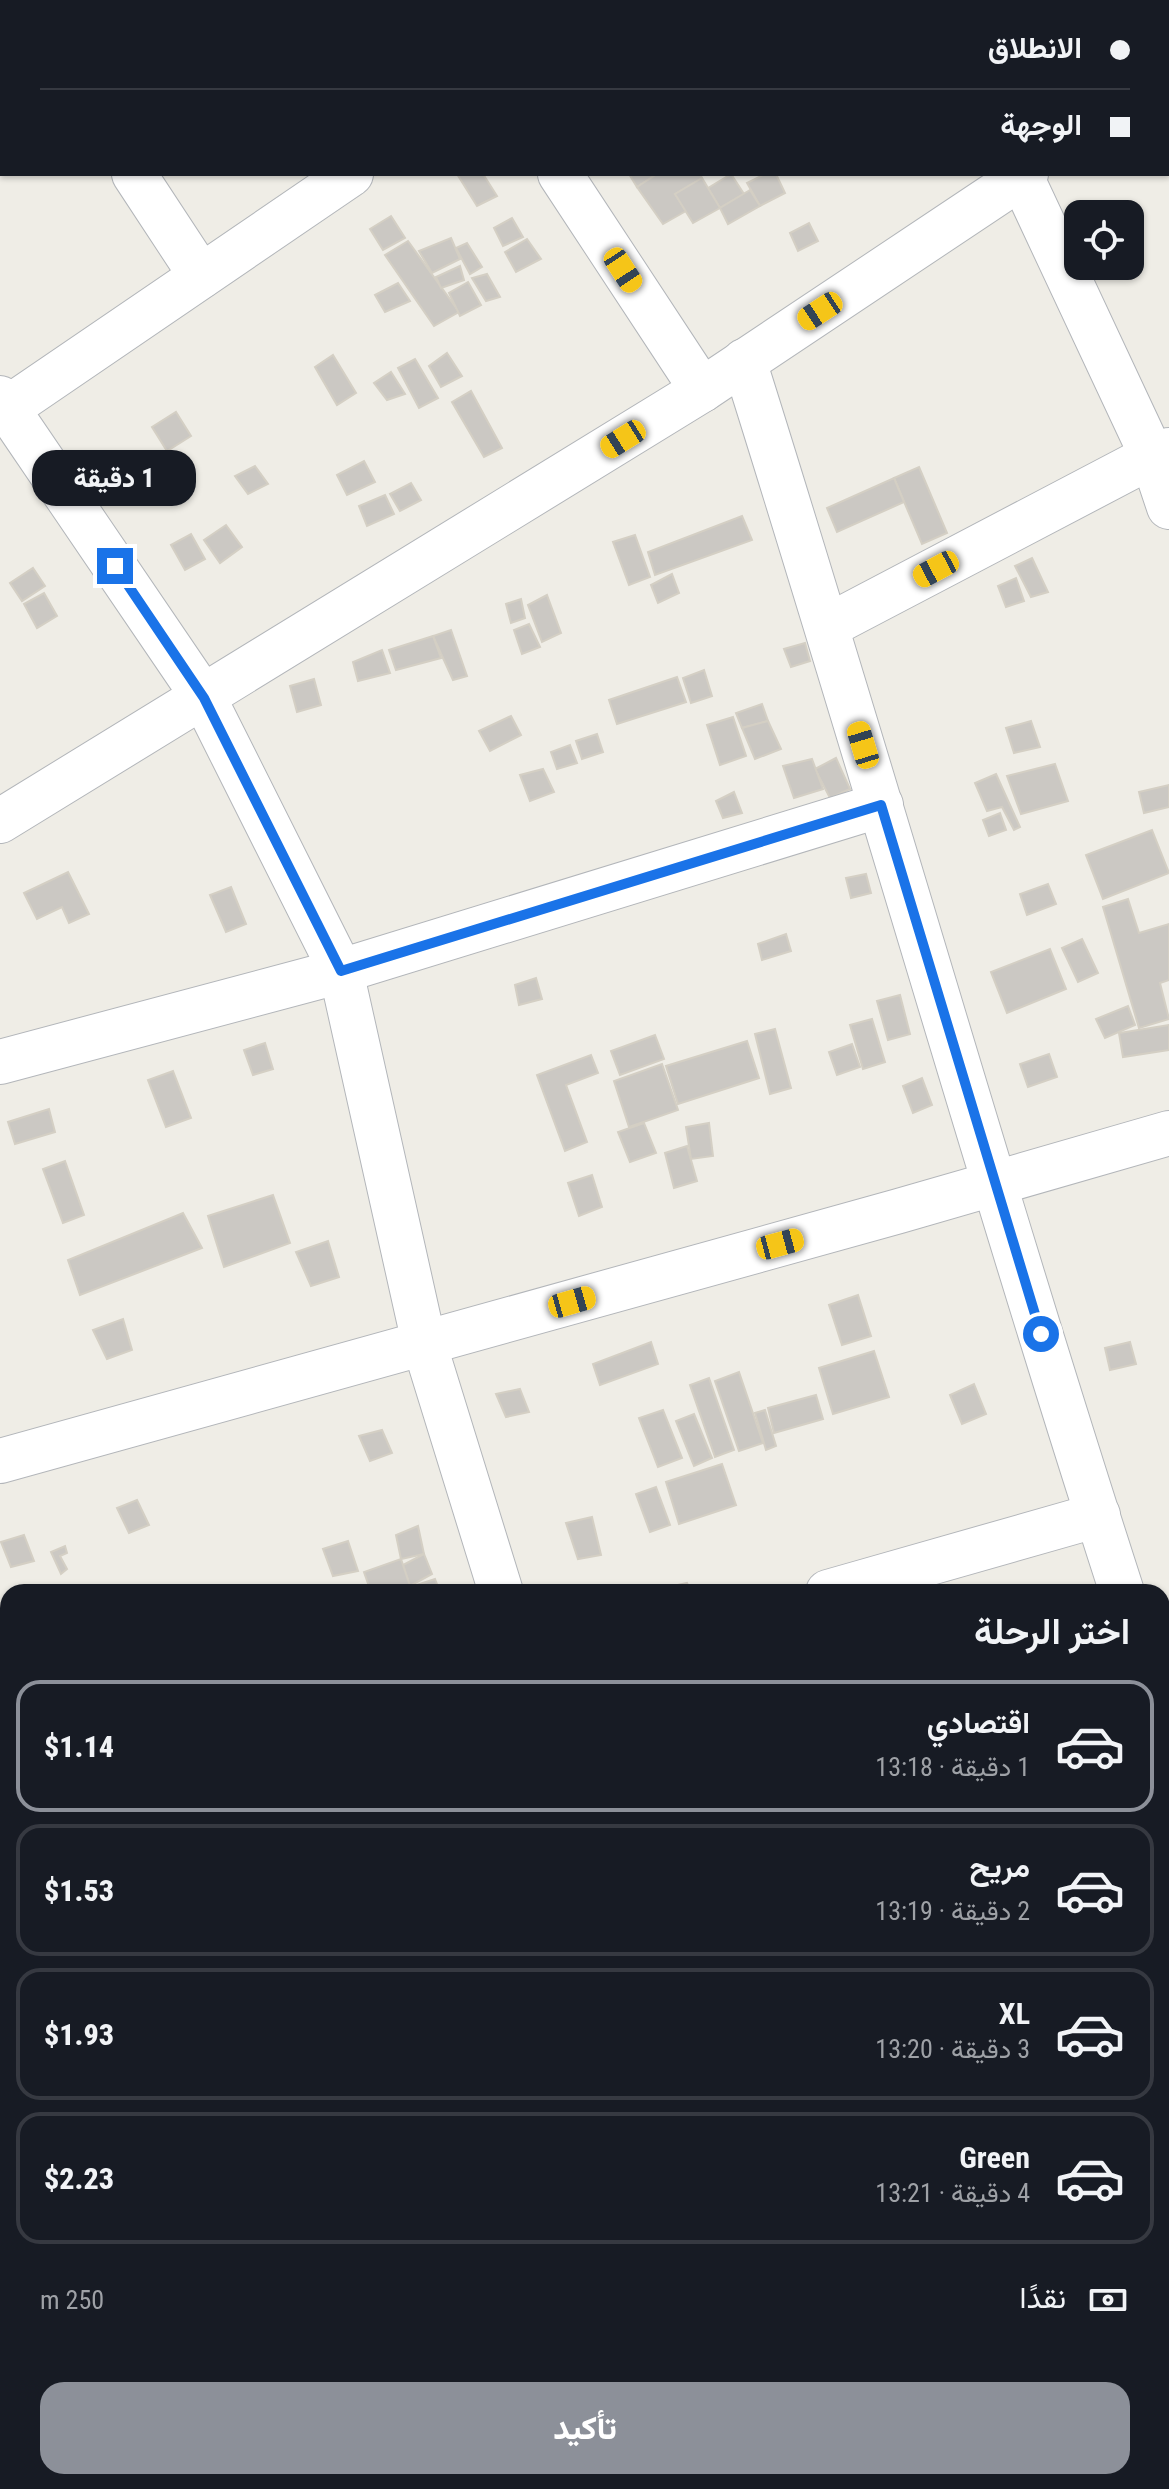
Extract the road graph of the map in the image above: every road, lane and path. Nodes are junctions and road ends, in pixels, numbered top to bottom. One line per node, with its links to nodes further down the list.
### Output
1 (135, 176): 6 (street)
2 (348, 176): 6 (street)
3 (561, 176): 8 (street)
4 (1022, 176): 7 (street)
5 (1023, 176): 10 (street)
6 (201, 276): 9 (street)
7 (744, 361): 8 (street); 12 (street)
8 (702, 390): 13 (street)
9 (4, 403): 13 (street)
10 (1161, 453): 11 (street); 12 (street)
11 (1169, 507)
12 (828, 626): 14 (street)
13 (204, 698): 15 (street); 16 (street)
14 (881, 805): 16 (street); 19 (street)
15 (0, 821)
16 (341, 971): 17 (street); 20 (street)
17 (0, 1062)
18 (1169, 1133): 19 (street)
19 (995, 1184): 20 (street); 22 (street)
20 (424, 1343): 21 (street); 23 (street)
21 (0, 1461)
22 (1098, 1515): 24 (street); 25 (street)
23 (499, 1584)
24 (879, 1584)
25 (1120, 1584)

